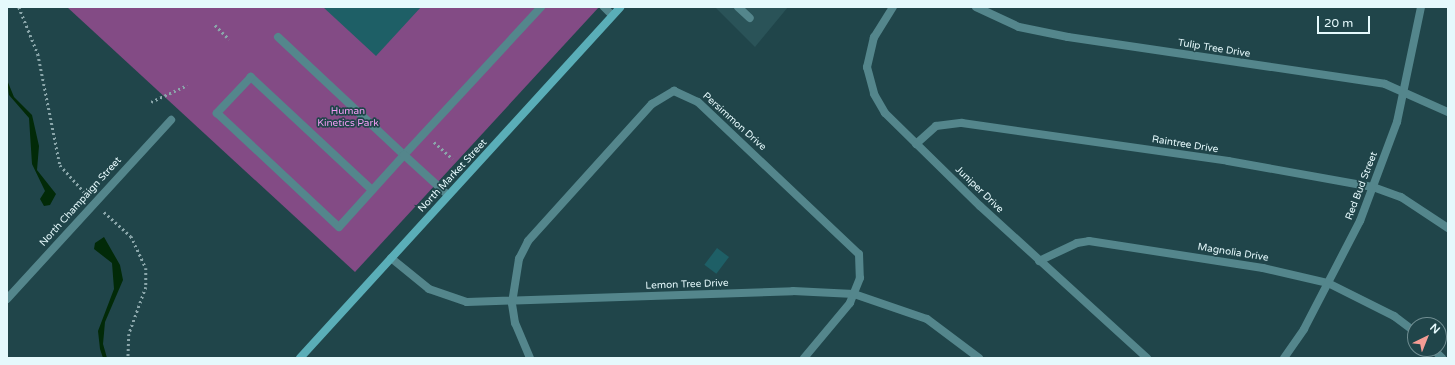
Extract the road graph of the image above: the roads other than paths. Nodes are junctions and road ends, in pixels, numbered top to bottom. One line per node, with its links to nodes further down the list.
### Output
1 (541, 7): 15 (street)
2 (604, 7): 8 (street)
3 (620, 7): 8 (main road, North Market Street)
4 (738, 7): 9 (street)
5 (893, 7): 14 (street, Juniper Drive)
6 (976, 7): 11 (street, Tulip Tree Drive)
7 (1421, 7): 11 (street, Red Bud Street)
8 (612, 15): 18 (main road, North Market Street)
9 (750, 18)
10 (278, 37): 15 (street)
11 (1404, 90): 12 (street, Tulip Tree Drive); 16 (street, Red Bud Street)
12 (1448, 112)
13 (171, 120): 24 (street, North Champaign Street)
14 (916, 144): 16 (street, Raintree Drive); 21 (street, Juniper Drive)
15 (404, 155): 17 (street); 18 (street)
16 (1373, 187): 19 (street, Raintree Drive); 22 (street, Red Bud Street)
17 (372, 190): 17 (street)
18 (448, 195): 20 (main road, North Market Street)
19 (1448, 228)
20 (391, 258): 25 (street, Lemon Tree Drive); 28 (main road, North Market Street)
21 (1039, 261): 22 (street, Magnolia Drive); 32 (street, Juniper Drive)
22 (1328, 283): 26 (street, Magnolia Drive); 27 (street, Red Bud Street)
23 (854, 294): 25 (street, Lemon Tree Drive); 25 (street, Persimmon Drive); 30 (street); 31 (street, Lemon Tree Drive)
24 (7, 299)
25 (512, 302): 29 (street)
26 (1407, 326)
27 (1287, 357)
28 (300, 358)
29 (530, 358)
30 (804, 358)
31 (979, 358)
32 (1147, 358)

